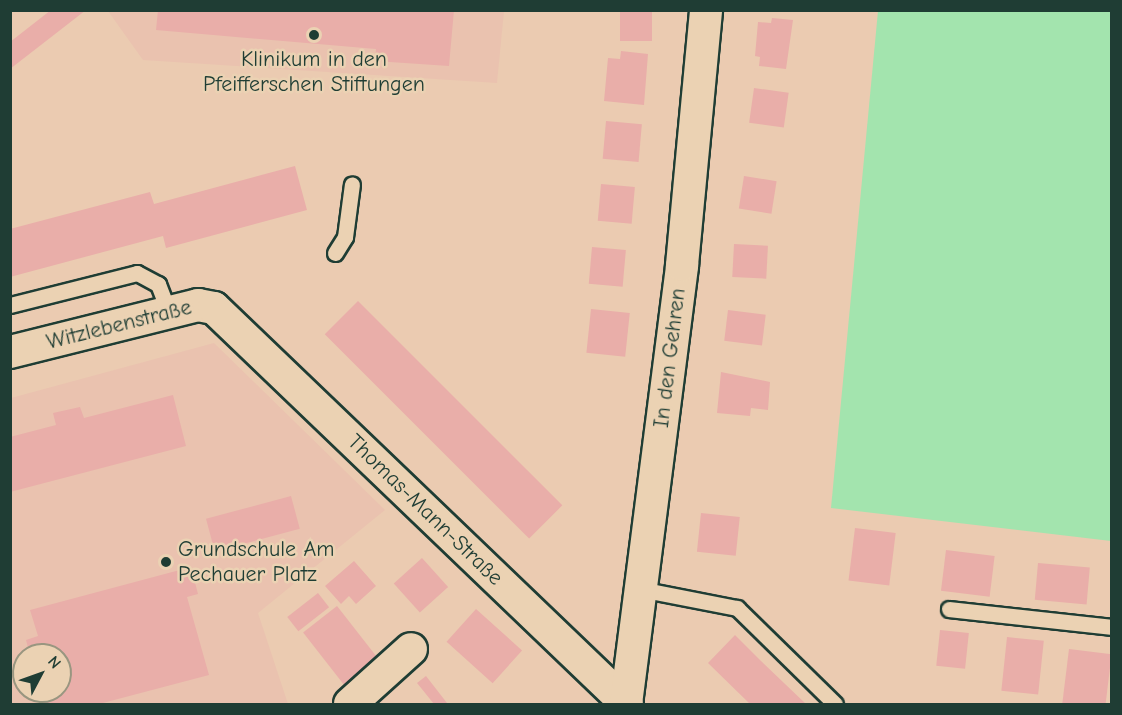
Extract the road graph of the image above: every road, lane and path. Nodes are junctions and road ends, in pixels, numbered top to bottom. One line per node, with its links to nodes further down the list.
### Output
1 (706, 10): 8 (street, In den Gehren)
2 (352, 184): 3 (lane)
3 (335, 253)
4 (10, 305): 5 (lane)
5 (169, 312): 6 (street, Witzlebenstraße); 7 (street, Witzlebenstraße)
6 (225, 315): 12 (street, Thomas-Mann-Straße)
7 (10, 352)
8 (640, 589): 12 (street, In den Gehren); 14 (lane)
9 (949, 609): 10 (lane)
10 (1112, 627)
11 (411, 649): 13 (street)
12 (626, 704)
13 (350, 705)
14 (835, 705)

